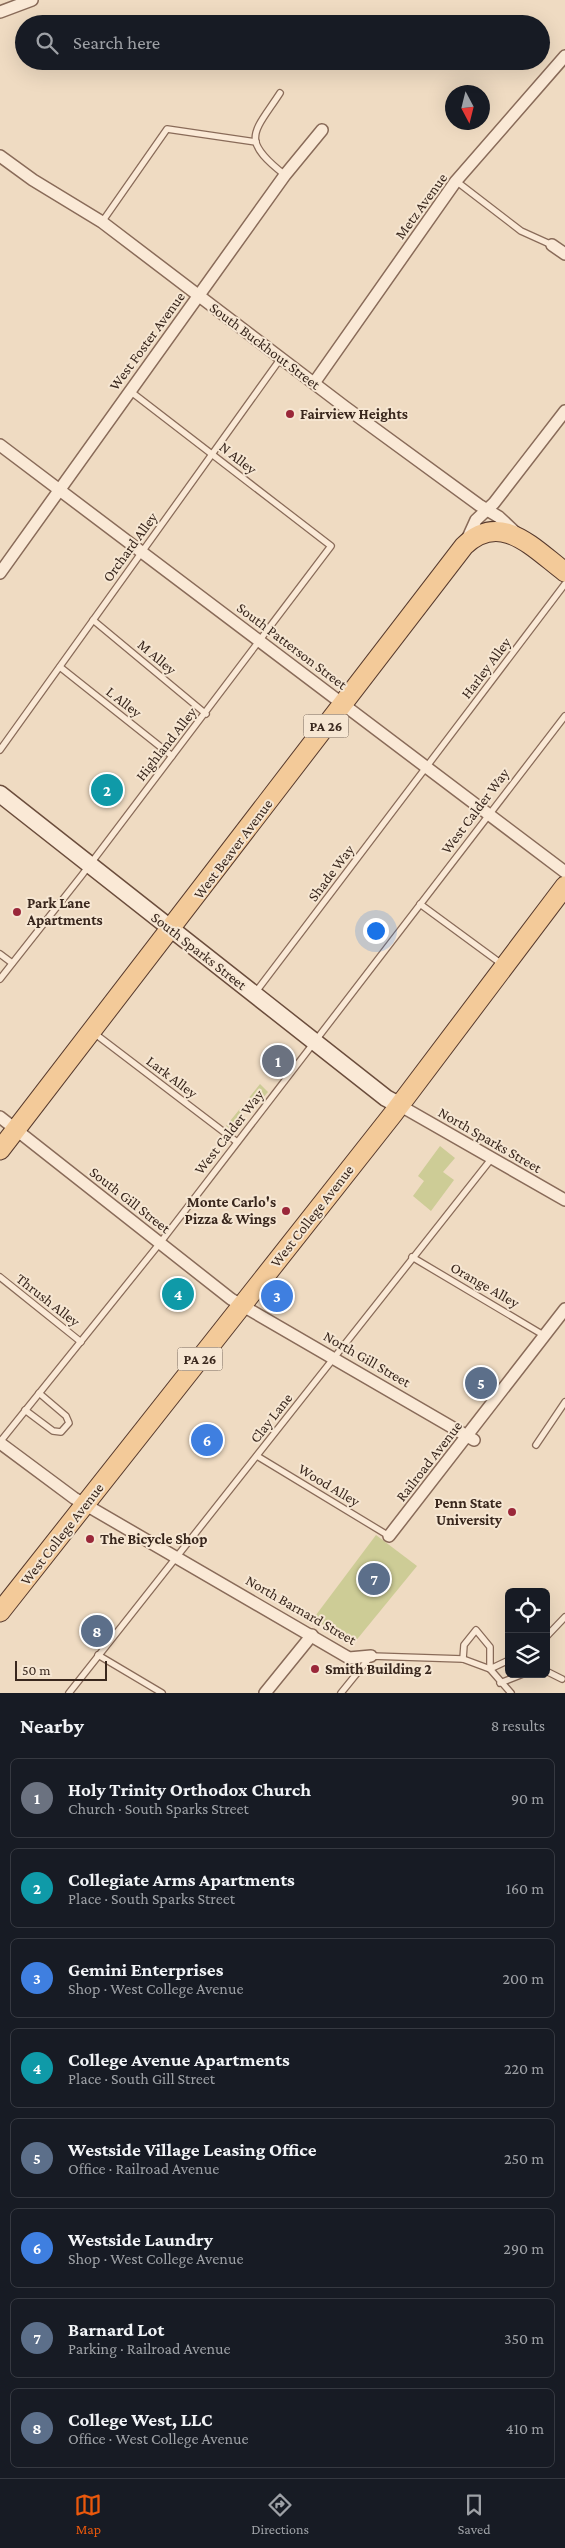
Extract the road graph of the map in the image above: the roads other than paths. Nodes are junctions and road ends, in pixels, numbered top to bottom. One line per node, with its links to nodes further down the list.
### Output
1 (32, 0): 2 (street)
2 (0, 12)
3 (565, 56): 9 (street, Metz Avenue)
4 (280, 93): 6 (lane)
5 (322, 130): 8 (street, West Foster Avenue)
6 (256, 142): 8 (lane); 10 (lane)
7 (0, 156): 10 (street, South Buckhout Street)
8 (285, 175): 13 (street, West Foster Avenue)
9 (456, 181): 11 (lane); 15 (street, Metz Avenue)
10 (102, 222): 13 (street, South Buckhout Street)
11 (552, 244): 12 (street)
12 (565, 254)
13 (199, 294): 14 (street, South Buckhout Street); 16 (street, West Foster Avenue)
14 (281, 358): 15 (street, South Buckhout Street); 19 (lane, Orchard Alley)
15 (314, 383): 21 (street, South Buckhout Street)
16 (130, 390): 19 (lane, N Alley); 20 (street, West Foster Avenue)
17 (565, 411): 21 (street, West Beaver Avenue)
18 (0, 445): 20 (street, South Patterson Street)
19 (212, 454): 24 (lane, N Alley); 26 (lane, Orchard Alley)
20 (60, 490): 26 (street, South Patterson Street); 28 (street, West Foster Avenue)
21 (487, 510): 23 (street, South Buckhout Street); 25 (street, West Beaver Avenue)
22 (489, 531): 23 (main road, South Buckhout Street / PA 26); 25 (main road, West Beaver Avenue / PA 26)
23 (525, 542): 27 (main road, South Buckhout Street / PA 26)
24 (331, 546): 31 (lane, Highland Alley)
25 (464, 546): 33 (main road, West Beaver Avenue / PA 26)
26 (141, 553): 30 (lane, Orchard Alley); 31 (street, South Patterson Street)
27 (565, 572)
28 (0, 573)
29 (565, 584): 38 (lane, Harley Alley)
30 (93, 620): 32 (lane, Orchard Alley); 34 (lane, M Alley)
31 (261, 642): 33 (street, South Patterson Street); 34 (lane, Highland Alley)
32 (60, 667): 36 (lane, Orchard Alley); 37 (lane, L Alley)
33 (344, 704): 38 (street, South Patterson Street); 45 (main road, West Beaver Avenue / PA 26)
34 (206, 714): 37 (lane, Highland Alley)
35 (565, 716): 40 (lane, West Calder Way)
36 (0, 750)
37 (172, 756): 41 (lane, Highland Alley)
38 (426, 767): 40 (street, South Patterson Street); 50 (lane, Shade Way)
39 (0, 794): 41 (street, South Sparks Street)
40 (488, 814): 42 (street, South Patterson Street); 44 (lane, West Calder Way)
41 (90, 865): 45 (street, South Sparks Street); 47 (lane, Highland Alley)
42 (565, 872)
43 (565, 886): 48 (main road, West College Avenue / PA 26)
44 (420, 904): 48 (lane); 52 (lane, West Calder Way)
45 (171, 930): 50 (street, South Sparks Street); 51 (main road, West Beaver Avenue / PA 26)
46 (0, 954): 47 (lane)
47 (12, 963): 49 (lane, Highland Alley)
48 (505, 966): 53 (main road, West College Avenue / PA 26)
49 (0, 979)
50 (254, 994): 52 (street, South Sparks Street)
51 (92, 1032): 55 (main road, West Beaver Avenue / PA 26); 56 (lane, Lark Alley)
52 (316, 1042): 53 (street, South Sparks Street); 56 (lane, West Calder Way)
53 (399, 1105): 58 (street, North Sparks Street); 63 (main road, West College Avenue / PA 26)
54 (0, 1117): 55 (street, South Gill Street)
55 (16, 1130): 57 (main road, West Beaver Avenue / PA 26); 60 (street, South Gill Street)
56 (237, 1142): 60 (lane, West Calder Way)
57 (0, 1150)
58 (492, 1158): 59 (street, North Sparks Street); 61 (lane, Clay Lane)
59 (565, 1200)
60 (160, 1243): 63 (street, South Gill Street); 66 (lane, West Calder Way)
61 (412, 1257): 65 (lane, Orange Alley); 67 (lane, Clay Lane)
62 (0, 1278): 66 (lane, Thrush Alley)
63 (243, 1305): 67 (street, North Gill Street); 75 (main road, West College Avenue / PA 26)
64 (565, 1309): 65 (street, Railroad Avenue)
65 (545, 1336): 71 (street, Railroad Avenue)
66 (81, 1342): 68 (lane, West Calder Way)
67 (333, 1357): 71 (street, North Gill Street); 74 (lane, Clay Lane)
68 (40, 1393): 70 (lane, West Calder Way); 70 (lane)
69 (565, 1402): 73 (lane)
70 (26, 1410): 72 (lane, West Calder Way)
71 (471, 1437): 76 (street, Railroad Avenue)
72 (0, 1442): 75 (street, North Barnard Street)
73 (536, 1445)
74 (257, 1456): 76 (lane, Wood Alley); 77 (lane, Clay Lane)
75 (85, 1505): 77 (street, North Barnard Street); 78 (main road, West College Avenue / PA 26)
76 (389, 1536)
77 (178, 1557): 81 (street, North Barnard Street); 82 (lane, Clay Lane)
78 (0, 1612)
79 (565, 1617): 80 (lane)
80 (550, 1633)
81 (312, 1634): 83 (street, North Barnard Street); 93 (street)
82 (98, 1656): 91 (lane, Clay Lane); 92 (lane)
83 (371, 1656): 84 (lane, North Barnard Street); 94 (lane)
84 (463, 1659): 86 (lane, North Barnard Street); 86 (lane)
85 (505, 1662): 86 (lane)
86 (490, 1669): 90 (lane)
87 (550, 1673): 89 (lane)
88 (513, 1678): 90 (lane)
89 (562, 1679)
90 (500, 1683): 95 (lane)
91 (69, 1693)
92 (162, 1693)
93 (265, 1693)
94 (342, 1693)
95 (510, 1693)

